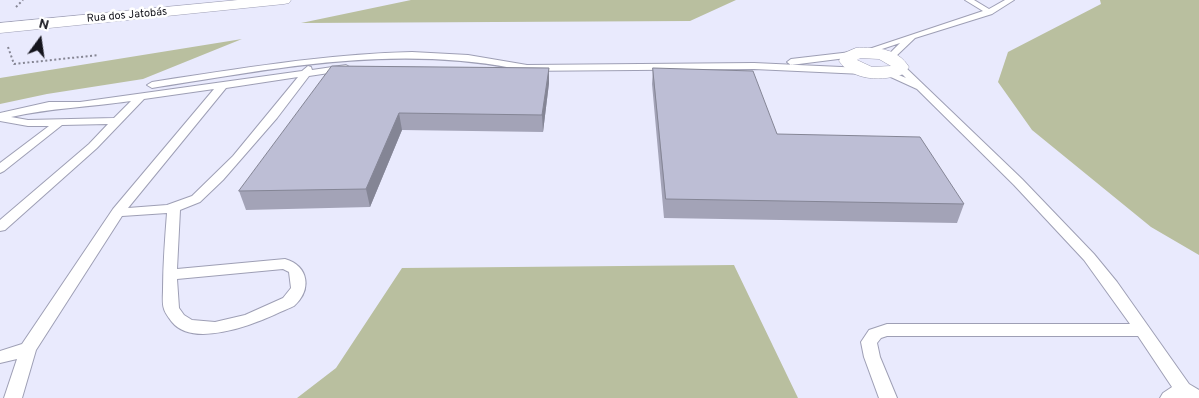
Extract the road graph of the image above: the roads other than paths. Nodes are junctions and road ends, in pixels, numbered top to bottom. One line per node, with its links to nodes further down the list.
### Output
1 (284, 0): 5 (street, Rua dos Jatobás)
2 (969, 0): 4 (lane)
3 (1010, 0): 4 (lane)
4 (988, 12): 6 (lane)
5 (0, 28)
6 (915, 34): 7 (lane); 9 (lane)
7 (857, 54): 8 (lane); 9 (street); 14 (street)
8 (754, 66): 13 (lane); 14 (lane)
9 (893, 66): 14 (street); 17 (lane); 17 (lane)
10 (309, 67): 11 (lane); 13 (lane); 15 (lane); 16 (lane); 24 (lane)
11 (360, 68)
12 (467, 68): 13 (lane)
13 (526, 68)
14 (863, 71)
15 (151, 85): 18 (lane); 19 (lane)
16 (223, 85): 18 (lane); 25 (lane)
17 (925, 90): 28 (lane)
18 (142, 95): 19 (lane); 21 (lane)
19 (82, 101): 20 (lane); 22 (lane)
20 (0, 117): 22 (lane)
21 (116, 121): 22 (lane); 26 (lane)
22 (60, 123): 23 (lane)
23 (0, 169)
24 (174, 208): 25 (lane); 27 (lane)
25 (118, 212): 29 (lane)
26 (0, 227)
27 (170, 275): 27 (lane)
28 (1142, 330): 31 (lane); 33 (lane)
29 (28, 350): 30 (lane); 32 (lane)
30 (0, 357)
31 (1183, 395)
32 (13, 398)
33 (888, 398)

